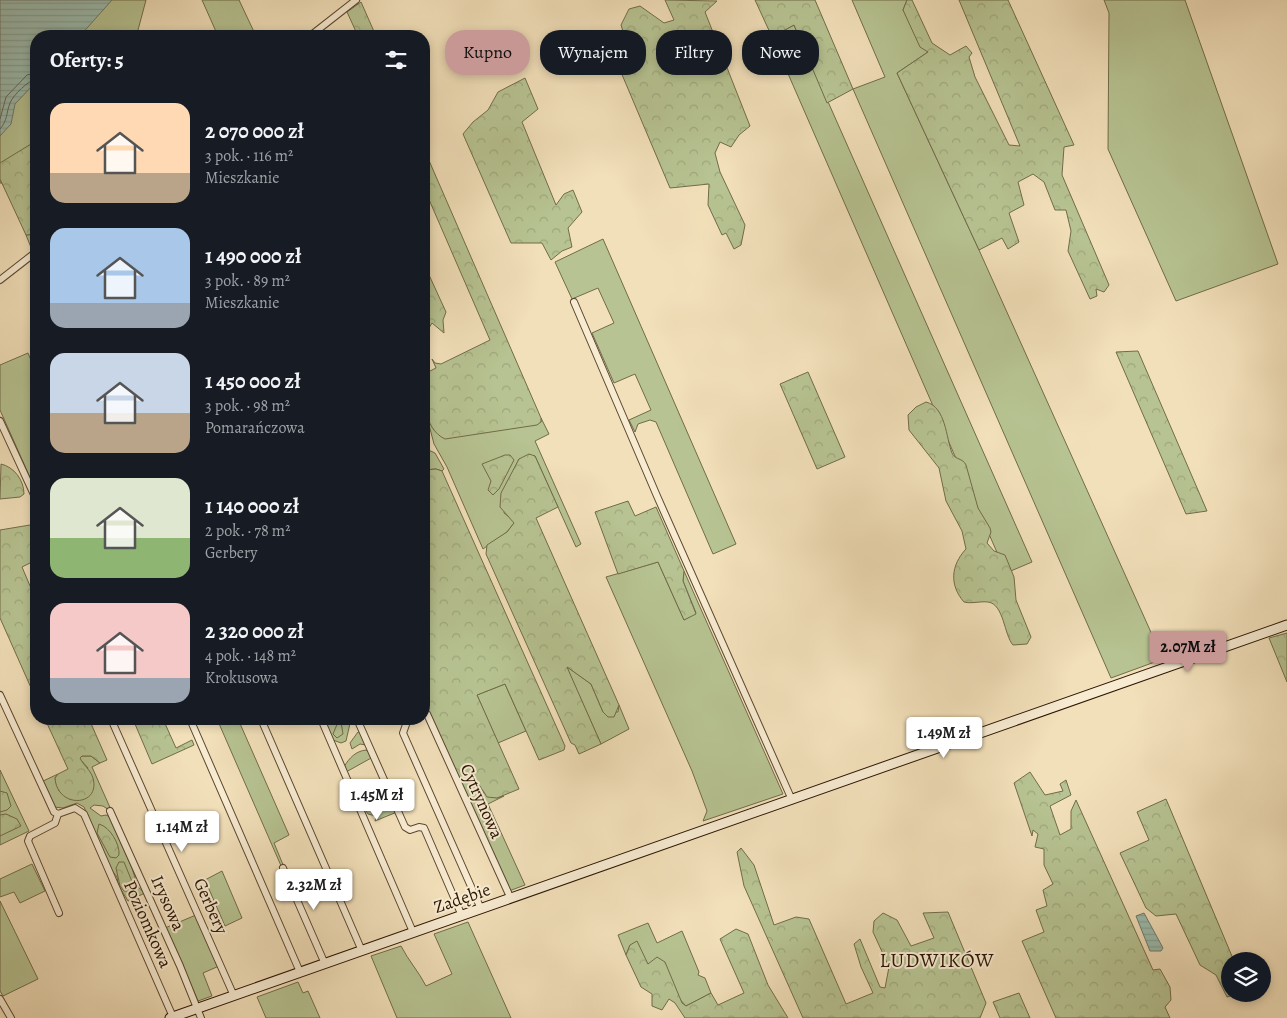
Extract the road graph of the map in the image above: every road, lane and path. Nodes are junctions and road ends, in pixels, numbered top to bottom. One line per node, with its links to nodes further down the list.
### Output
1 (356, 0): 2 (street)
2 (318, 30)
3 (30, 257): 4 (street)
4 (0, 280)
5 (574, 302): 17 (street)
6 (0, 421): 7 (street)
7 (30, 486)
8 (1287, 625): 17 (street, Zadębie)
9 (0, 695): 19 (street)
10 (430, 721): 21 (street, Cytrynowa)
11 (114, 725): 29 (street, Gerbery)
12 (193, 725): 28 (street)
13 (264, 725): 26 (street)
14 (324, 725): 25 (street)
15 (360, 725): 24 (street)
16 (406, 725): 22 (street)
17 (792, 800): 21 (street, Zadębie)
18 (110, 811): 31 (street, Irysowa)
19 (58, 814): 23 (street); 33 (street, Poziomkowa)
20 (283, 868): 27 (street)
21 (511, 898): 22 (street, Zadębie)
22 (481, 909): 24 (street, Zadębie)
23 (59, 913)
24 (462, 916): 25 (street, Zadębie)
25 (413, 932): 26 (street, Zadębie)
26 (362, 951): 27 (street, Zadębie)
27 (325, 964): 28 (street, Zadębie)
28 (300, 972): 29 (street, Zadębie)
29 (234, 996): 31 (street, Zadębie)
30 (0, 999): 32 (street)
31 (198, 1008): 33 (street, Zadębie); 34 (street)
32 (11, 1018)
33 (172, 1018)
34 (201, 1018)

